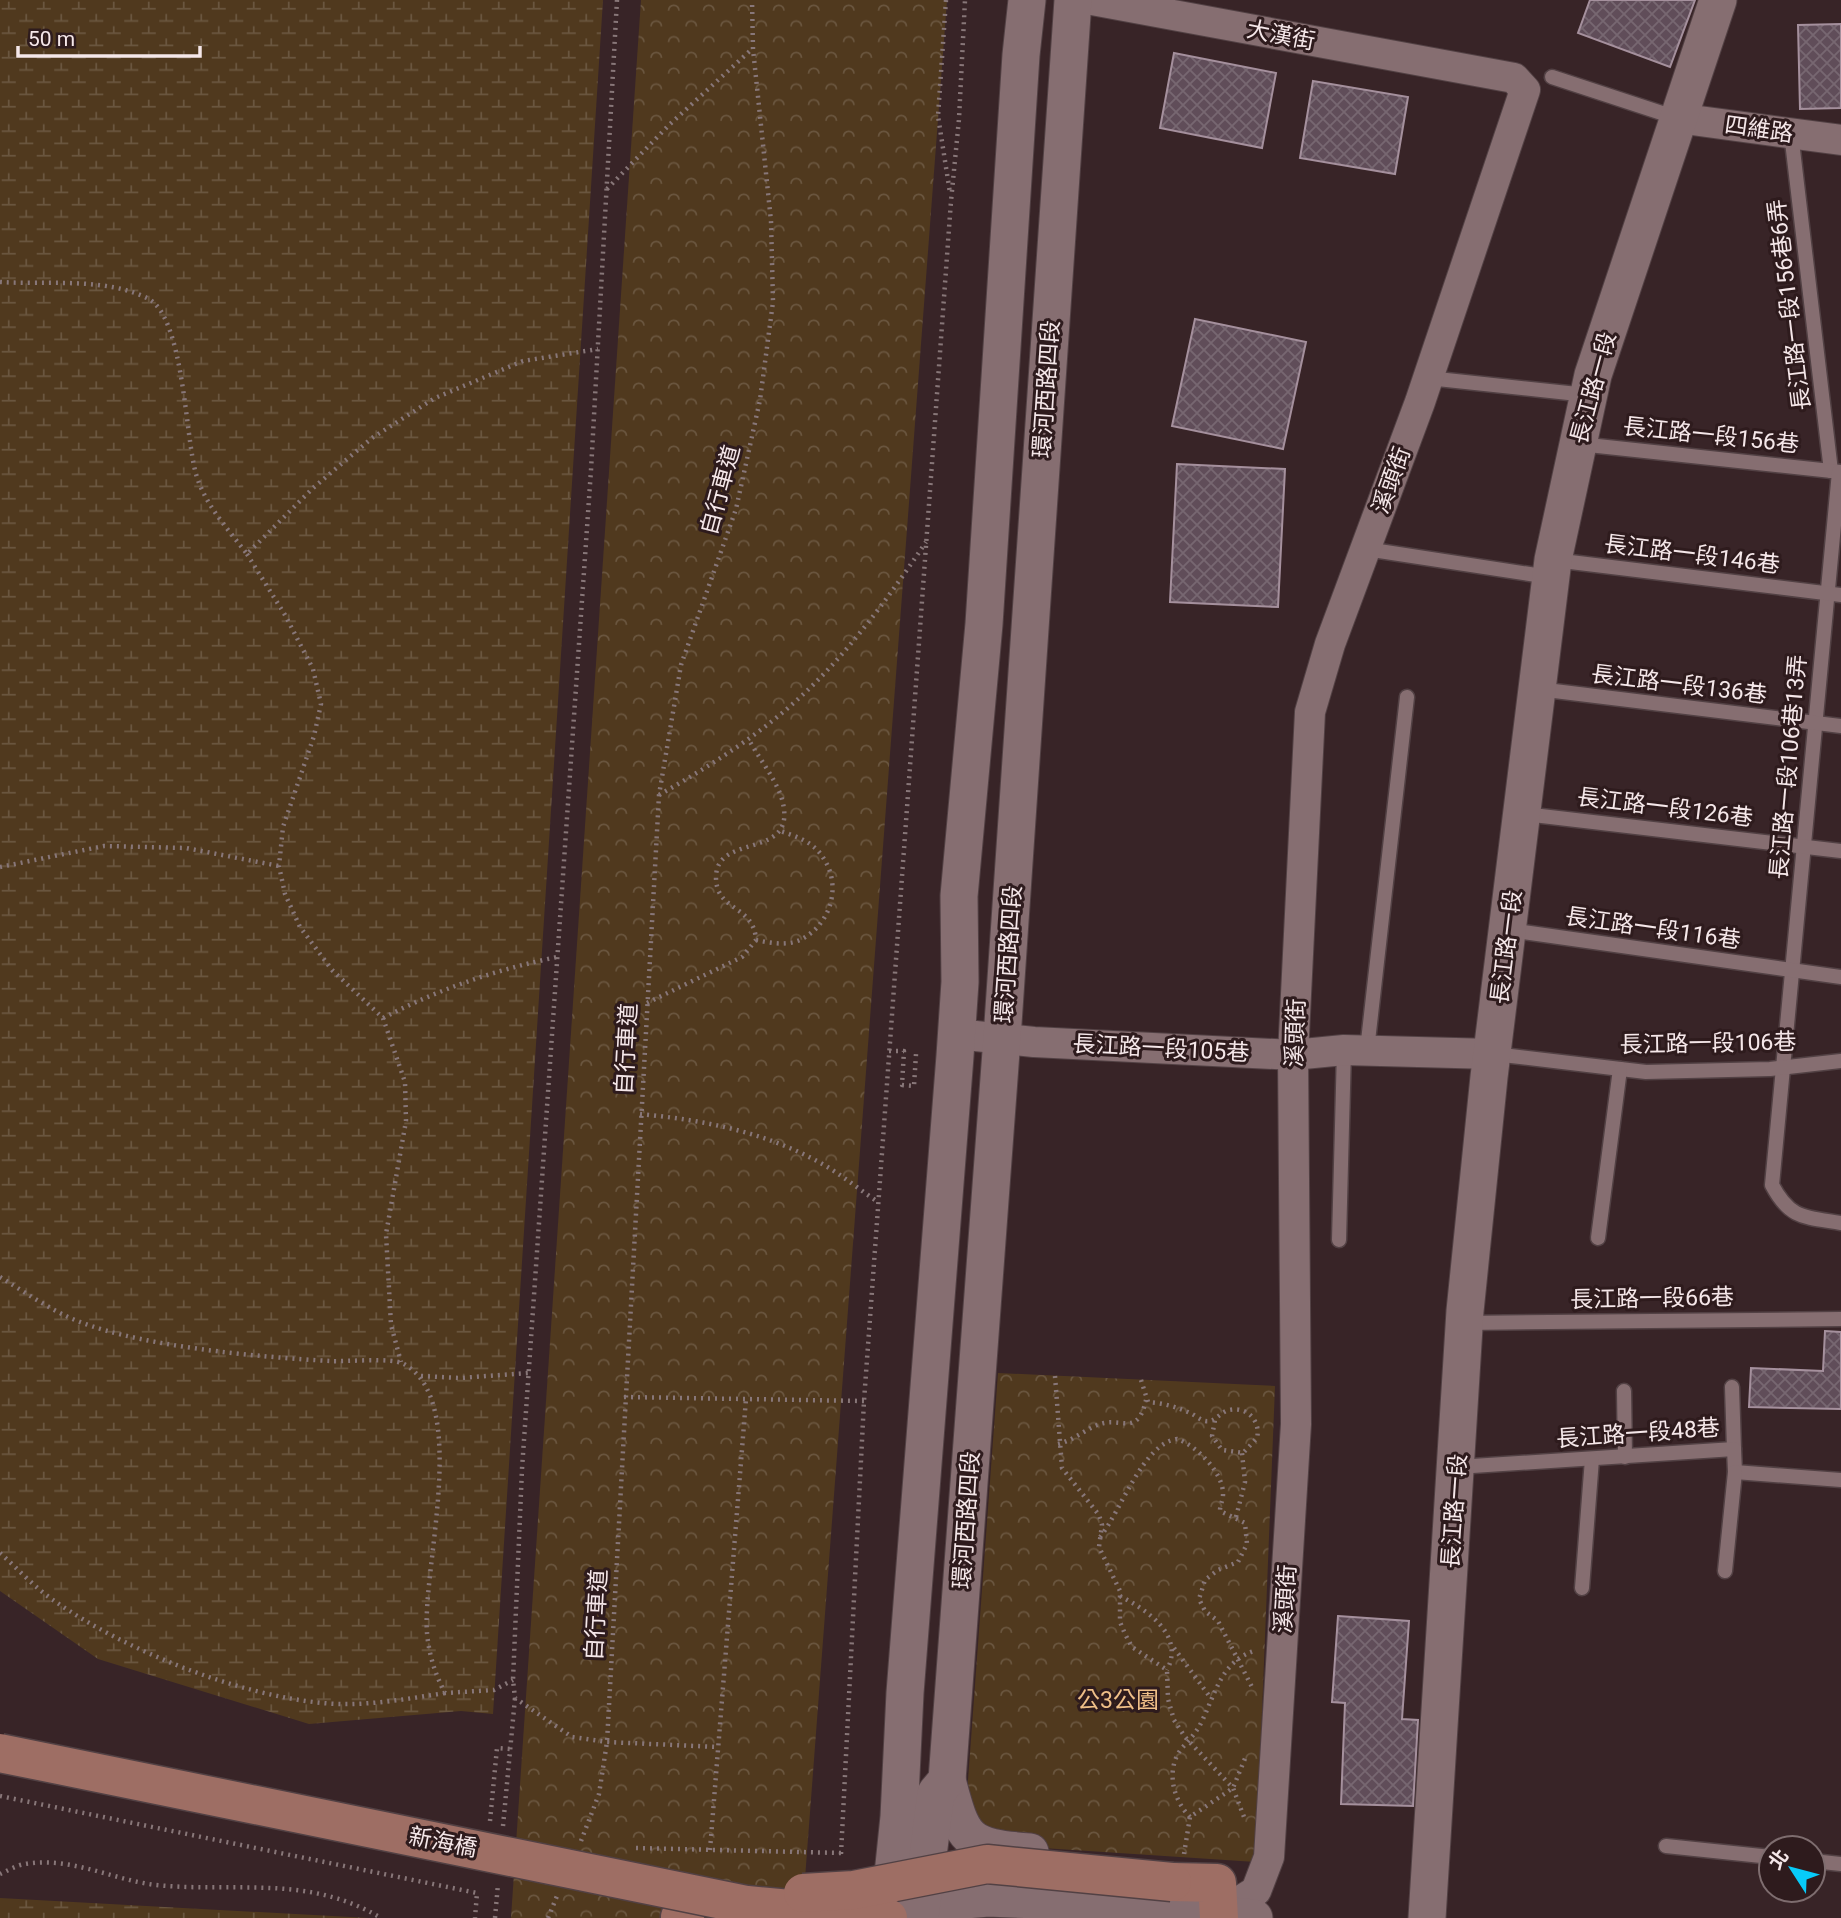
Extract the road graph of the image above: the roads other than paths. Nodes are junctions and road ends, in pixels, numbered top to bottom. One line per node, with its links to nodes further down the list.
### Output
1 (1027, 0): 27 (street, 環河西路四段)
2 (1073, 0): 28 (street, 環河西路四段)
3 (1092, 0): 9 (street, 大漢街)
4 (1718, 0): 6 (street, 長江路一段)
5 (1552, 76): 6 (lane)
6 (1677, 118): 7 (street, 四維路); 11 (street, 長江路一段)
7 (1791, 133): 8 (street, 四維路); 13 (lane, 長江路一段156巷6弄)
8 (1841, 140)
9 (1502, 160): 10 (street, 溪頭街)
10 (1428, 379): 11 (lane); 14 (street, 溪頭街)
11 (1588, 396): 12 (street, 長江路一段)
12 (1578, 444): 13 (lane, 長江路一段156巷); 15 (street, 長江路一段)
13 (1837, 472): 16 (lane, 長江路一段106巷13弄)
14 (1366, 549): 15 (lane, 長江路一段146巷); 31 (street, 溪頭街)
15 (1552, 569): 16 (lane, 長江路一段146巷); 17 (street, 長江路一段)
16 (1834, 594): 19 (lane, 長江路一段106巷13弄)
17 (1536, 689): 19 (lane, 長江路一段136巷); 21 (street, 長江路一段)
18 (1407, 697): 29 (lane)
19 (1815, 724): 20 (lane, 長江路一段136巷); 22 (lane, 長江路一段106巷13弄)
20 (1841, 726)
21 (1522, 814): 22 (lane, 長江路一段126巷); 24 (street, 長江路一段)
22 (1803, 846): 23 (lane, 長江路一段126巷); 25 (lane, 長江路一段106巷13弄)
23 (1841, 851)
24 (1508, 930): 25 (lane, 長江路一段116巷); 30 (street, 長江路一段)
25 (1791, 971): 26 (lane, 長江路一段116巷); 33 (lane, 長江路一段106巷13弄)
26 (1841, 977)
27 (956, 1034): 28 (street, 長江路一段105巷); 57 (street, 環河西路四段)
28 (1002, 1038): 31 (street, 長江路一段105巷); 52 (street, 環河西路四段)
29 (1356, 1050): 30 (street, 長江路一段105巷); 31 (street, 長江路一段105巷); 37 (lane)
30 (1492, 1054): 34 (lane, 長江路一段106巷); 39 (street, 長江路一段)
31 (1293, 1055): 56 (street, 溪頭街)
32 (1841, 1061): 33 (lane, 長江路一段106巷)
33 (1781, 1068): 34 (lane, 長江路一段106巷); 35 (lane, 長江路一段106巷13弄)
34 (1620, 1069): 36 (lane)
35 (1841, 1223)
36 (1598, 1238)
37 (1339, 1240)
38 (1841, 1319): 39 (lane, 長江路一段66巷)
39 (1464, 1323): 45 (street, 長江路一段)
40 (1732, 1387): 42 (lane)
41 (1624, 1391): 43 (lane)
42 (1734, 1449): 43 (lane, 長江路一段48巷); 46 (lane, 長江路一段48巷)
43 (1625, 1457): 44 (lane, 長江路一段48巷)
44 (1592, 1459): 45 (lane, 長江路一段48巷); 49 (lane)
45 (1457, 1467): 58 (street, 長江路一段)
46 (1735, 1472): 47 (lane); 48 (lane, 長江路一段48巷)
47 (1841, 1480)
48 (1725, 1571)
49 (1582, 1588)
50 (0, 1754): 55 (main road, 新海橋, bridge)
51 (0, 1776): 55 (main road, 新海橋)
52 (947, 1780): 56 (street); 57 (street, 環河西路四段)
53 (1666, 1846): 54 (lane)
54 (1757, 1856)
55 (683, 1904): 56 (main road, bridge); 57 (main road, 新海橋, bridge)
56 (1227, 1908): 57 (street)
57 (901, 1913)
58 (1427, 1918)

